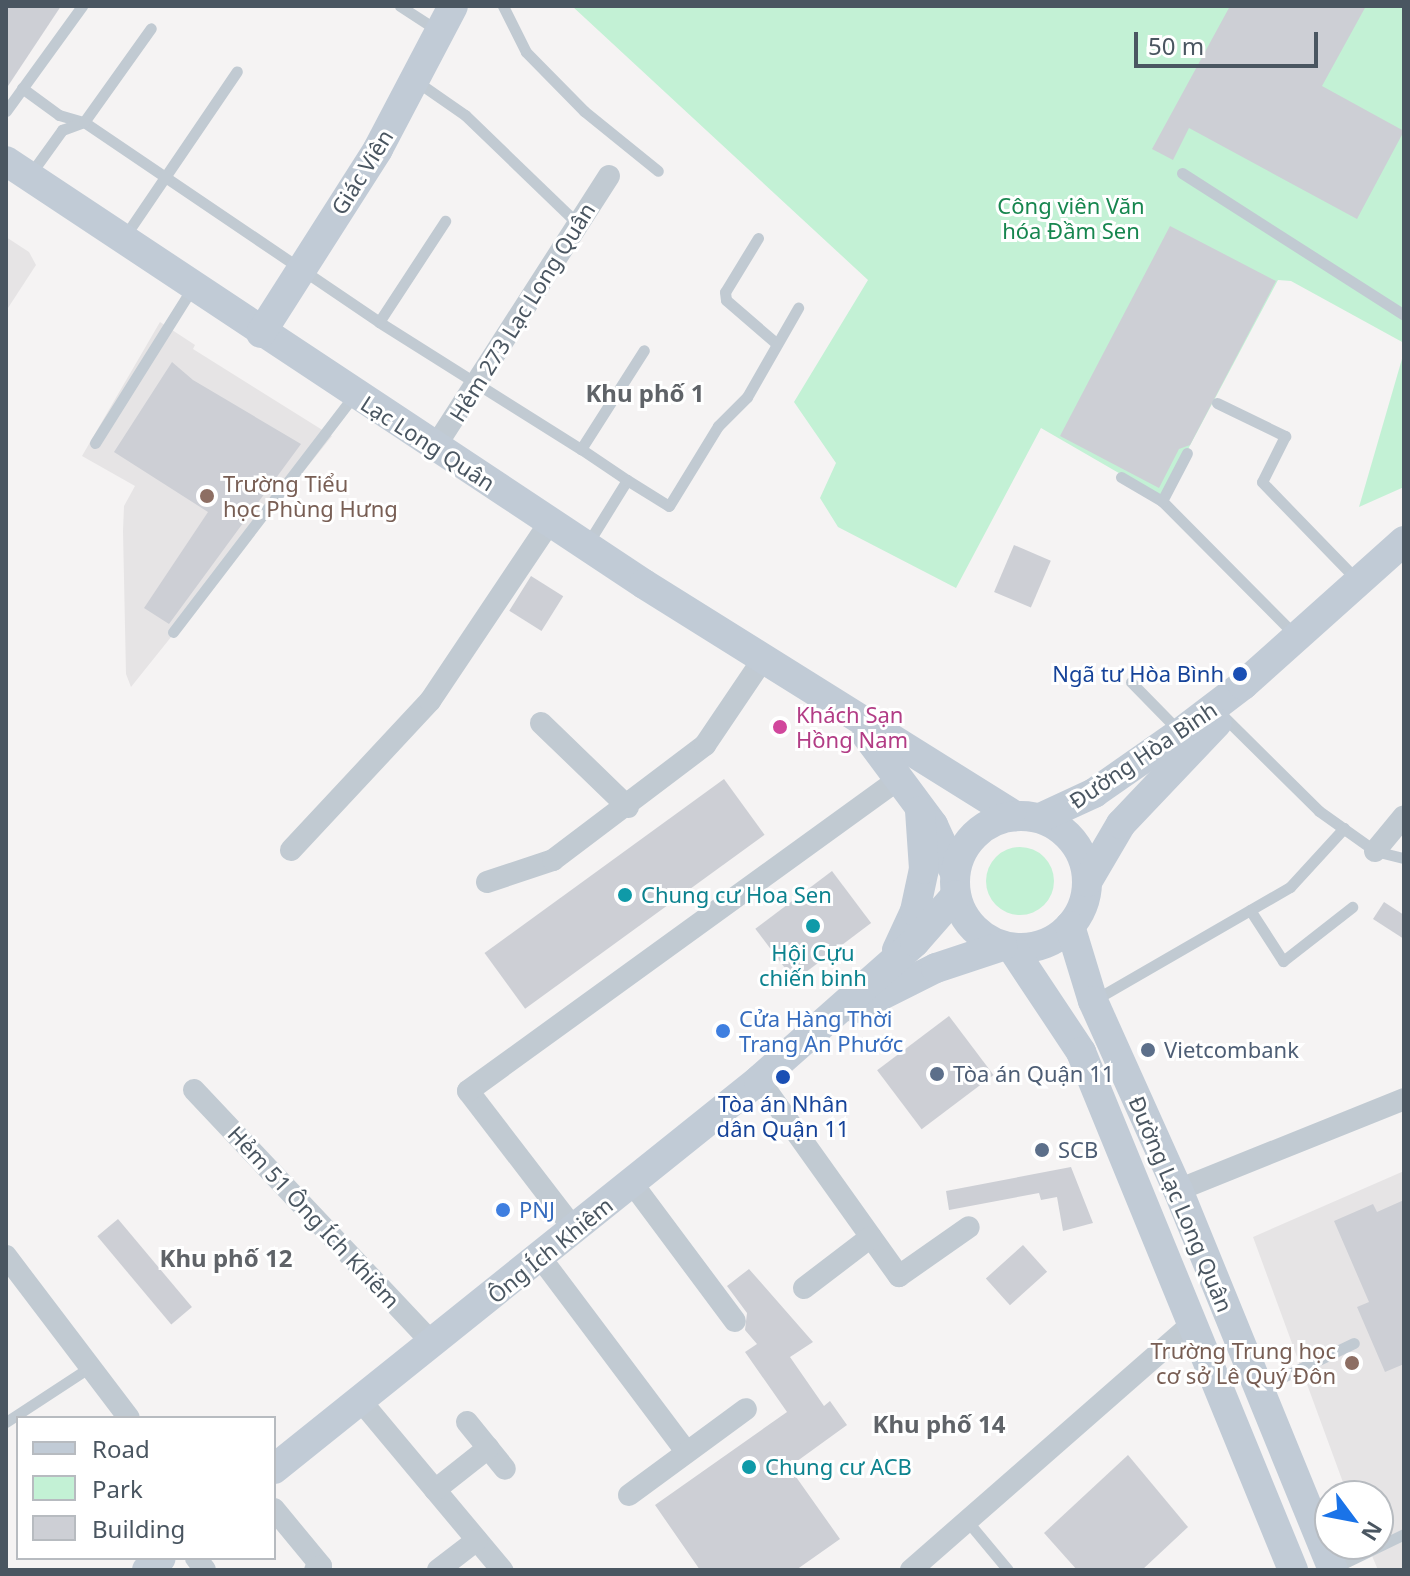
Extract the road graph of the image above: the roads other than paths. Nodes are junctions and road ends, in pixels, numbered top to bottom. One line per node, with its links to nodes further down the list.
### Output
1 (82, 6): 8 (lane)
2 (400, 6): 4 (lane)
3 (503, 6): 12 (lane)
4 (447, 19): 7 (main road, Giác Viên)
5 (151, 28): 10 (lane)
6 (237, 71): 15 (lane)
7 (416, 81): 17 (lane); 20 (main road, Giác Viên)
8 (22, 88): 9 (lane); 10 (lane)
9 (6, 111)
10 (84, 122): 11 (lane); 15 (lane)
11 (18, 168): 19 (main road, Lạc Long Quân)
12 (658, 171)
13 (1182, 173): 23 (lane)
14 (609, 176): 17 (street, Hẻm 273 Lạc Long Quân)
15 (163, 179): 19 (lane); 20 (lane)
16 (445, 221): 24 (lane)
17 (578, 224): 28 (street, Hẻm 273 Lạc Long Quân)
18 (758, 238): 26 (lane)
19 (123, 239): 21 (main road, Lạc Long Quân)
20 (303, 268): 24 (lane); 25 (main road, Giác Viên)
21 (193, 287): 25 (main road, Lạc Long Quân); 31 (lane)
22 (798, 308): 26 (lane)
23 (1404, 315)
24 (379, 322): 28 (lane)
25 (261, 333): 29 (main road, Lạc Long Quân)
26 (777, 344): 36 (lane)
27 (644, 350): 33 (lane)
28 (479, 385): 32 (street, Hẻm 273 Lạc Long Quân); 33 (lane)
29 (354, 394): 32 (main road, Lạc Long Quân); 42 (lane)
30 (1217, 403): 41 (lane)
31 (95, 443)
32 (435, 447): 38 (main road, Lạc Long Quân)
33 (581, 449): 36 (lane)
34 (1187, 453): 37 (lane)
35 (1121, 477): 37 (lane)
36 (627, 480): 40 (lane)
37 (1162, 501): 43 (lane)
38 (550, 522): 40 (main road, Lạc Long Quân); 57 (street)
39 (1404, 541): 41 (main road, Đường Hòa Bình)
40 (586, 547): 44 (main road, Lạc Long Quân)
41 (1357, 580): 43 (main road, Đường Hòa Bình)
42 (173, 632)
43 (1296, 636): 46 (main road, Đường Hòa Bình)
44 (763, 659): 48 (main road, Lạc Long Quân); 53 (street)
45 (1131, 682): 50 (lane)
46 (1243, 685): 47 (main road, Đường Hòa Bình); 50 (main road, Đường Hòa Bình)
47 (1223, 716): 56 (lane); 61 (main road, Đường Hòa Bình)
48 (854, 719): 51 (main road); 55 (main road)
49 (541, 723): 53 (street)
50 (1180, 733): 55 (main road, Đường Hòa Bình)
51 (900, 778): 52 (main road); 76 (street)
52 (919, 805): 62 (main road); 67 (main road)
53 (628, 807): 60 (street)
54 (1404, 816): 58 (street)
55 (1027, 817): 61 (main road); 62 (main road)
56 (1344, 828): 58 (lane); 64 (lane)
57 (291, 850)
58 (1375, 851): 59 (lane)
59 (1404, 858)
60 (487, 882)
61 (1087, 882): 65 (main road)
62 (956, 884): 66 (main road); 67 (main road)
63 (1352, 907): 64 (lane)
64 (1250, 910): 68 (lane)
65 (1070, 926): 66 (main road); 68 (main road, Đường Lạc Long Quân)
66 (1007, 947): 69 (main road); 82 (main road, Đường Lạc Long Quân)
67 (892, 960): 69 (main road)
68 (1093, 1001): 74 (main road, Đường Lạc Long Quân)
69 (822, 1025): 70 (main road, Ông Ích Khiêm)
70 (759, 1080): 73 (main road, Ông Ích Khiêm); 77 (street)
71 (194, 1090): 84 (street, Hẻm 51 Ông Ích Khiêm)
72 (1404, 1099): 74 (street)
73 (632, 1183): 76 (main road, Ông Ích Khiêm); 81 (street)
74 (1178, 1190): 86 (main road, Đường Lạc Long Quân)
75 (969, 1227): 77 (street)
76 (574, 1229): 79 (main road, Ông Ích Khiêm)
77 (871, 1237): 80 (street)
78 (6, 1256): 85 (street)
79 (540, 1257): 84 (main road, Ông Ích Khiêm); 93 (street)
80 (804, 1288)
81 (735, 1321)
82 (1192, 1324): 99 (street); 107 (main road, Đường Lạc Long Quân)
83 (1354, 1343): 86 (lane)
84 (434, 1345): 87 (main road, Ông Ích Khiêm)
85 (90, 1367): 89 (street); 90 (lane)
86 (1259, 1389): 108 (main road, Đường Lạc Long Quân)
87 (360, 1400): 94 (main road, Ông Ích Khiêm); 96 (street)
88 (746, 1409): 93 (street)
89 (127, 1416)
90 (6, 1422)
91 (467, 1422): 92 (street)
92 (488, 1448): 95 (street); 96 (street)
93 (685, 1450): 97 (street)
94 (276, 1467)
95 (505, 1469)
96 (435, 1490): 101 (street)
97 (629, 1495)
98 (276, 1511): 102 (street)
99 (968, 1522): 105 (street); 106 (lane)
100 (1404, 1534): 108 (lane)
101 (477, 1540): 103 (street); 104 (street)
102 (315, 1570)
103 (438, 1570)
104 (502, 1570)
105 (911, 1570)
106 (1008, 1570)
107 (1293, 1570)
108 (1332, 1570)

